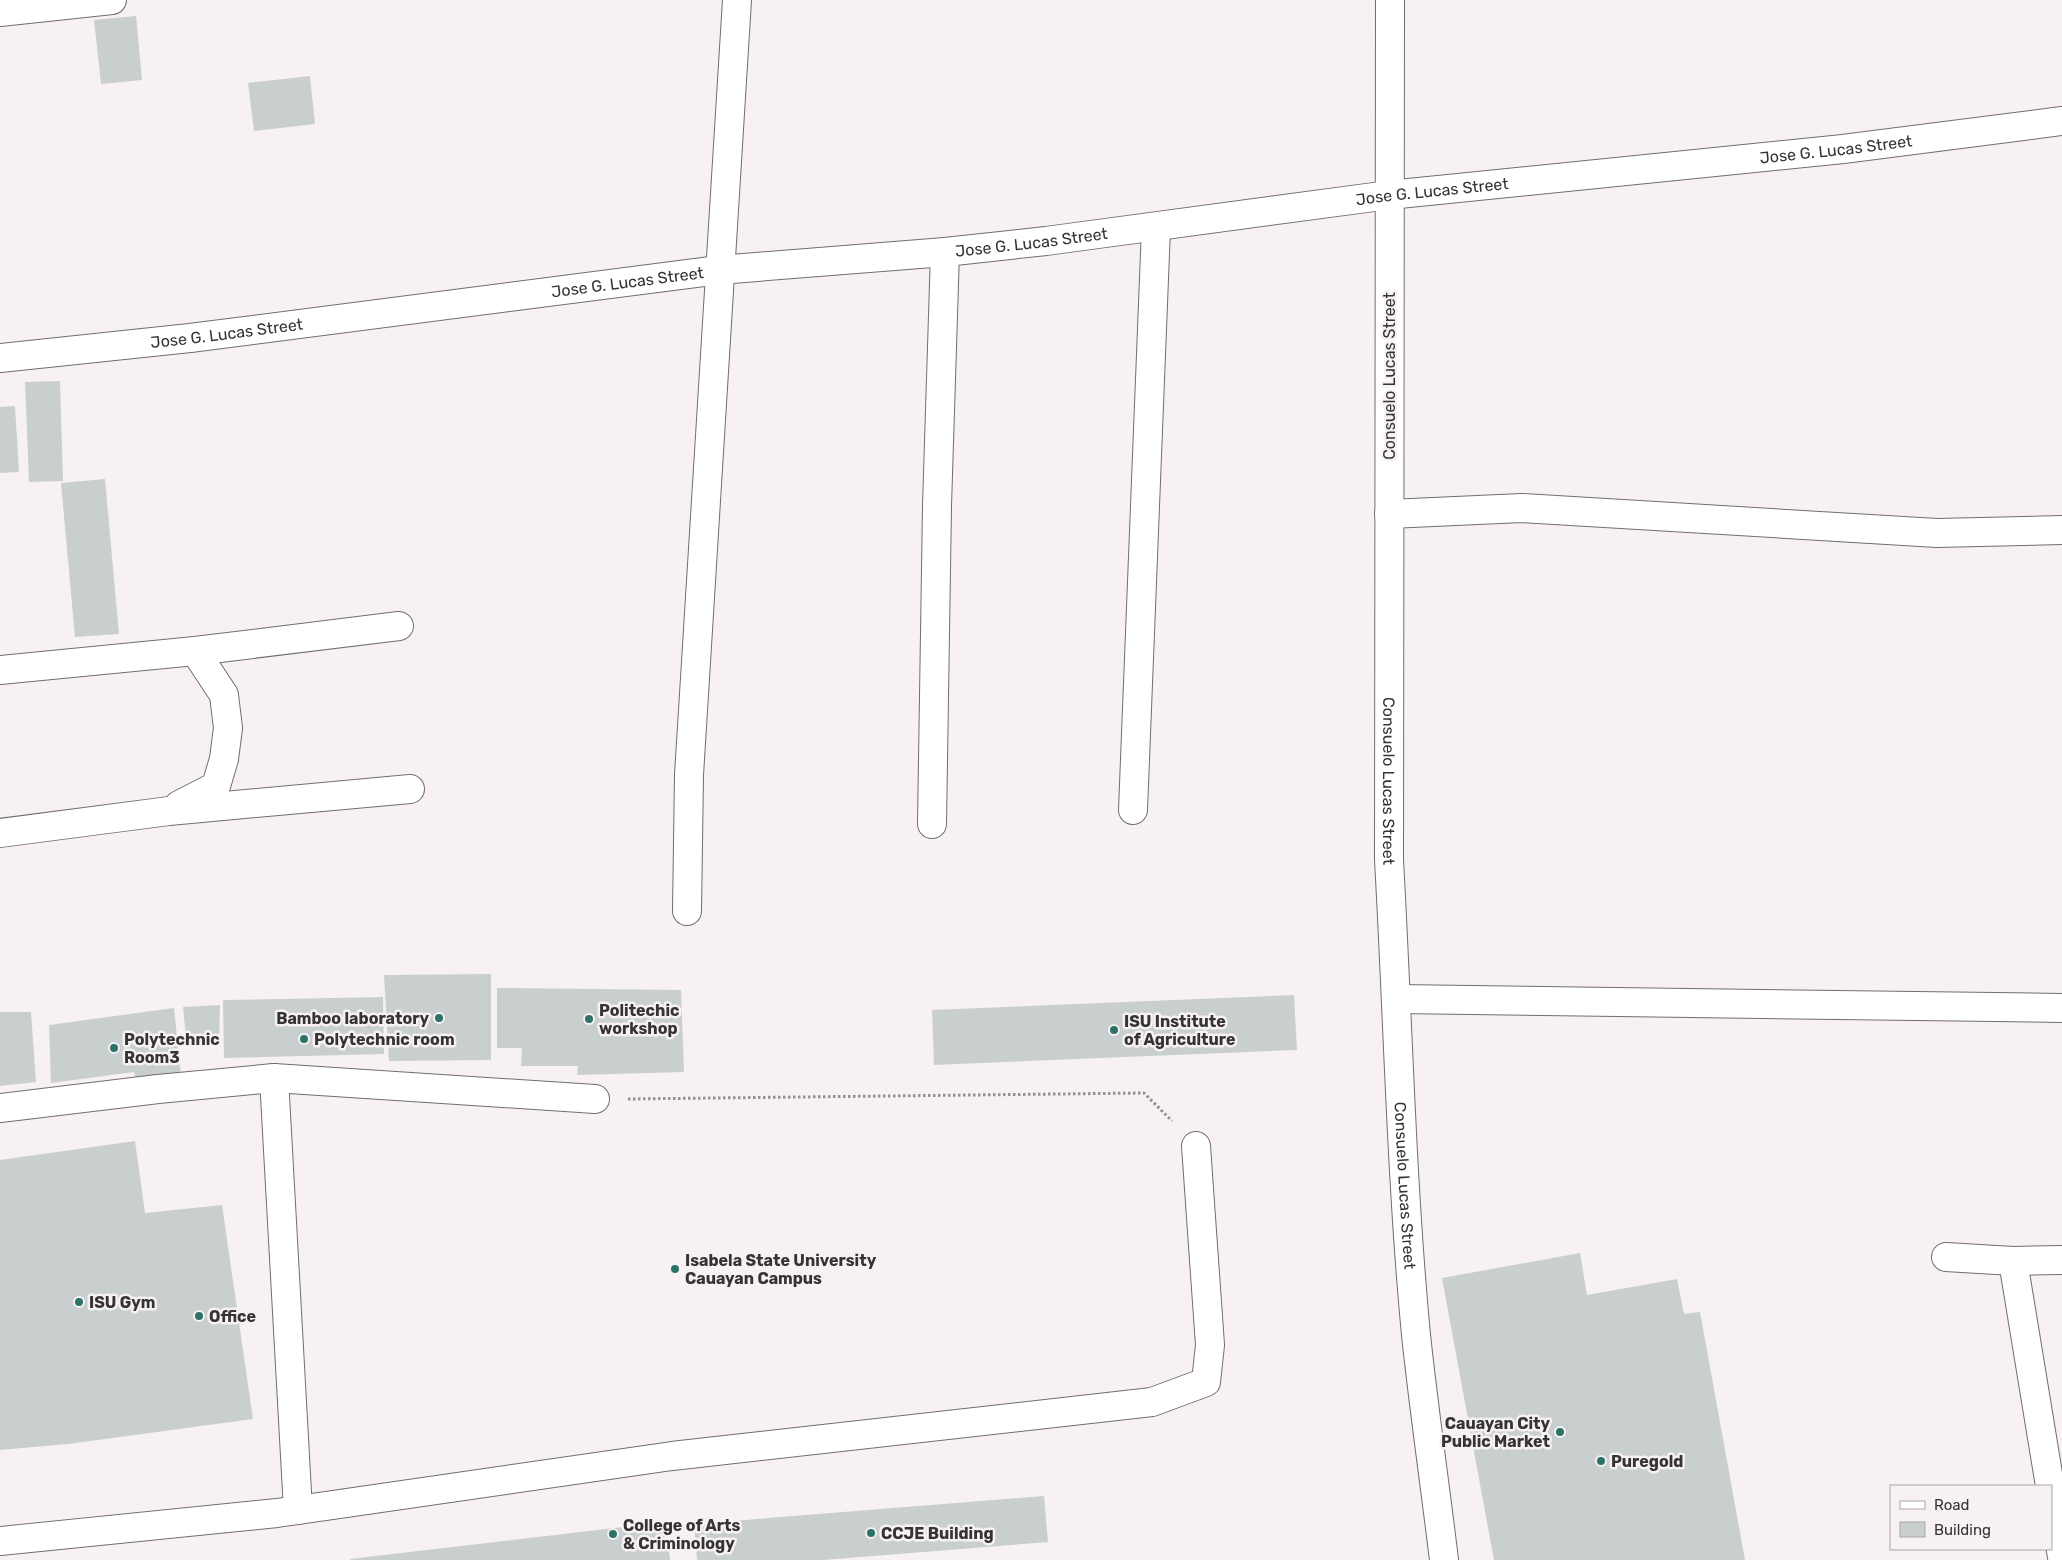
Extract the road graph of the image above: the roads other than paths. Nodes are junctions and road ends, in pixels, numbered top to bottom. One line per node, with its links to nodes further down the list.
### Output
1 (112, 0): 4 (street)
2 (737, 0): 9 (street)
3 (1390, 0): 6 (street, Consuelo Lucas Street)
4 (0, 12)
5 (2062, 121): 6 (street, Jose G. Lucas Street)
6 (1389, 195): 7 (street, Jose G. Lucas Street); 11 (street, Consuelo Lucas Street)
7 (1156, 228): 8 (street, Jose G. Lucas Street); 17 (street)
8 (945, 252): 9 (street, Jose G. Lucas Street); 19 (street)
9 (720, 270): 10 (street, Jose G. Lucas Street); 21 (street)
10 (0, 358)
11 (1389, 514): 12 (street); 22 (street, Consuelo Lucas Street)
12 (2062, 530)
13 (399, 626): 14 (street)
14 (195, 651): 15 (street); 18 (street)
15 (0, 670)
16 (410, 789): 18 (street)
17 (1133, 810)
18 (169, 811): 20 (street)
19 (932, 824)
20 (0, 833)
21 (687, 910)
22 (1397, 1000): 23 (street); 36 (street, Consuelo Lucas Street)
23 (2062, 1008)
24 (274, 1078): 25 (street); 26 (street); 33 (street)
25 (595, 1099)
26 (0, 1108)
27 (1196, 1146): 33 (street)
28 (1946, 1257): 30 (street)
29 (2062, 1260): 30 (street)
30 (2012, 1261): 31 (street)
31 (2049, 1485)
32 (2052, 1499): 35 (street)
33 (298, 1510): 34 (street)
34 (0, 1541)
35 (2062, 1556)
36 (1444, 1560)

